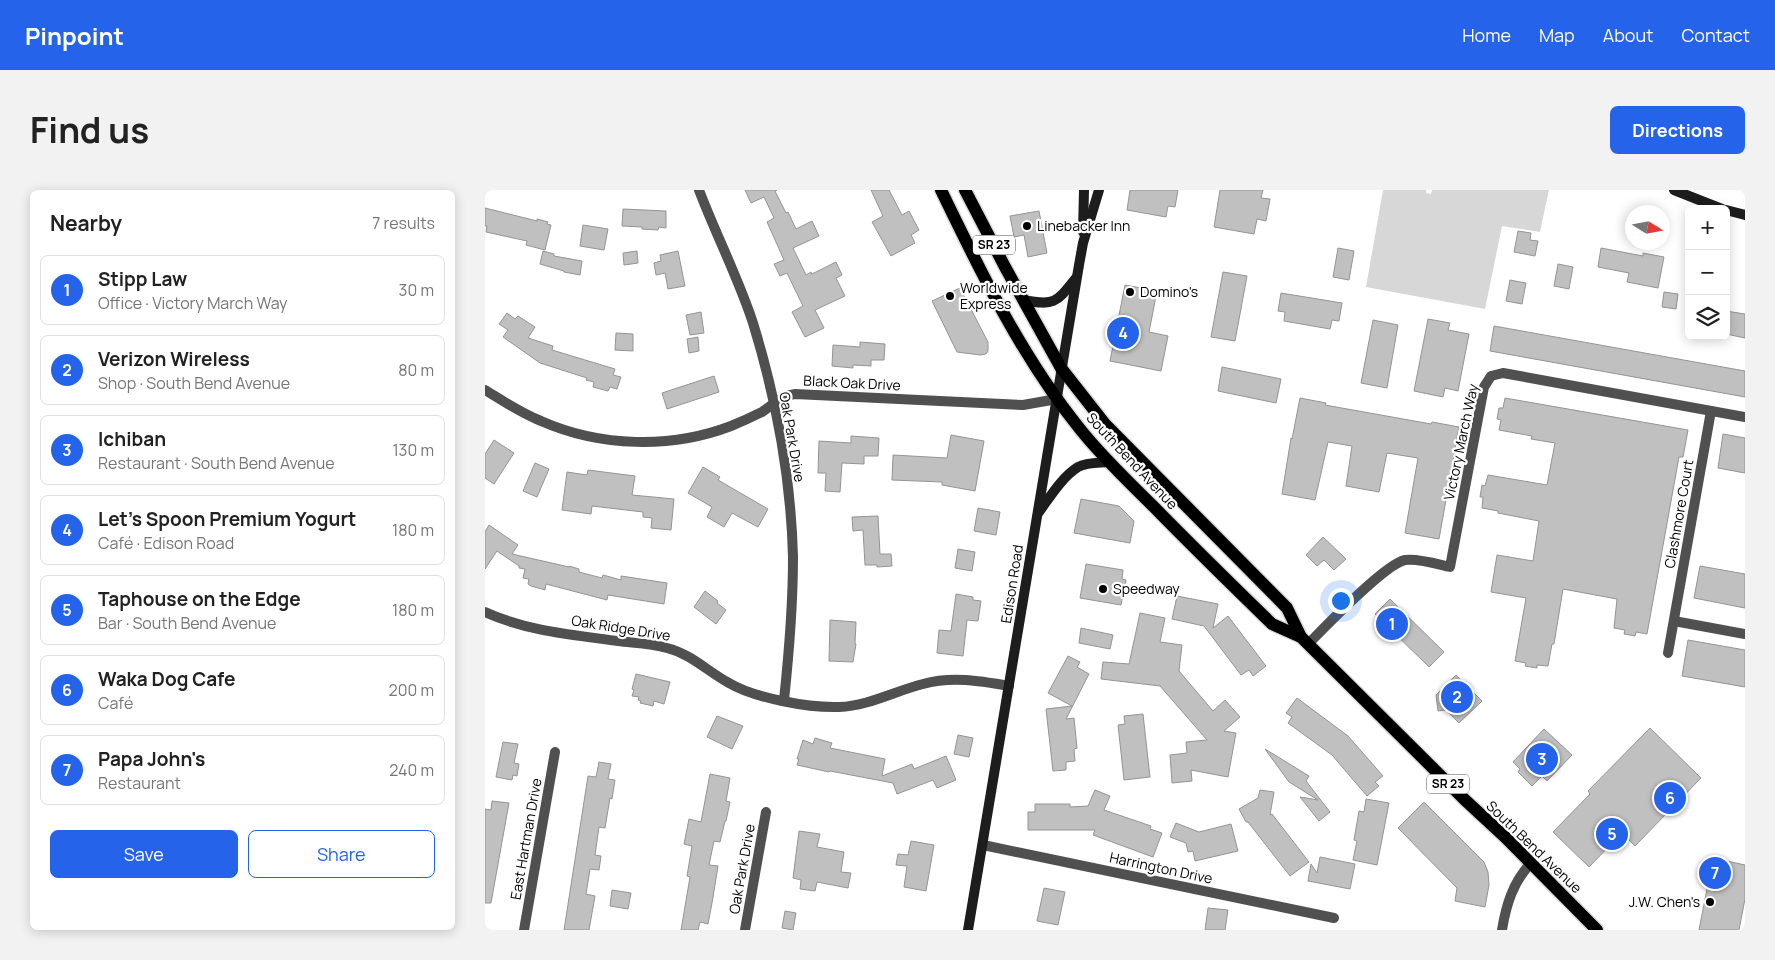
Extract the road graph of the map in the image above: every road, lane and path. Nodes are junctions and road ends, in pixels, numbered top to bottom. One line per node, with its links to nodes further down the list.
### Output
1 (699, 190): 16 (street, Oak Park Drive)
2 (941, 190): 15 (main road, South Bend Avenue / SR 23)
3 (965, 190): 12 (main road, South Bend Avenue / SR 23)
4 (1084, 190): 10 (main road, Edison Road)
5 (1099, 190): 10 (main road, Edison Road)
6 (1674, 190): 7 (main road)
7 (1712, 205)
8 (1730, 211): 9 (main road)
9 (1745, 215)
10 (1083, 243): 11 (main road, Edison Road)
11 (1077, 277): 12 (main road); 13 (main road, Edison Road)
12 (1023, 300): 13 (main road, South Bend Avenue / SR 23)
13 (1061, 368): 15 (main road, Edison Road); 24 (main road, South Bend Avenue / SR 23)
14 (485, 390): 16 (street, Black Oak Drive)
15 (1057, 400): 16 (street, Black Oak Drive); 19 (main road, South Bend Avenue / SR 23); 20 (main road, Edison Road)
16 (774, 403): 27 (street, Oak Park Drive)
17 (1711, 411): 18 (street, Victory March Way); 22 (street, Clashmore Court); 24 (street, Victory March Way)
18 (1745, 417)
19 (1109, 462): 20 (main road); 24 (main road, South Bend Avenue / SR 23)
20 (1037, 515): 26 (main road, Edison Road)
21 (485, 612): 27 (street, Oak Ridge Drive)
22 (1674, 621): 23 (street); 25 (street, Clashmore Court)
23 (1745, 634)
24 (1305, 640): 31 (main road, South Bend Avenue / SR 23)
25 (1668, 653)
26 (1009, 686): 27 (street, Oak Ridge Drive); 30 (main road, Edison Road)
27 (784, 700)
28 (555, 752): 33 (street, East Hartman Drive)
29 (766, 812): 34 (street, Oak Park Drive)
30 (983, 845): 32 (street, Harrington Drive); 35 (main road, Edison Road)
31 (1531, 863): 36 (street); 37 (main road, South Bend Avenue / SR 23)
32 (1334, 918)
33 (523, 930)
34 (745, 930)
35 (968, 930)
36 (1502, 930)
37 (1597, 930)

